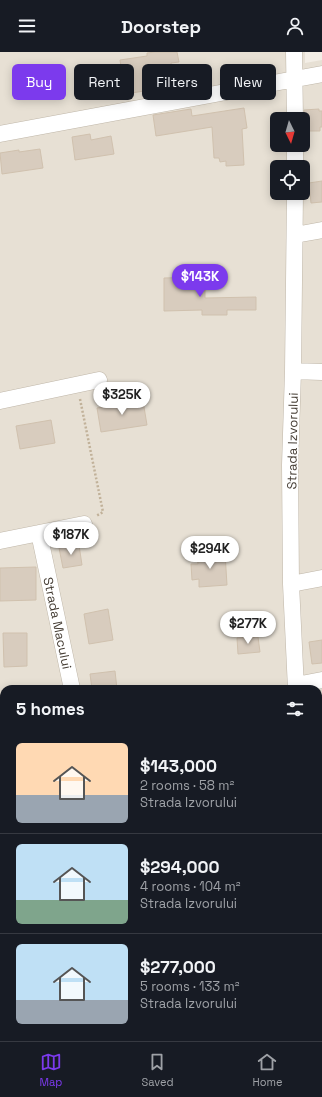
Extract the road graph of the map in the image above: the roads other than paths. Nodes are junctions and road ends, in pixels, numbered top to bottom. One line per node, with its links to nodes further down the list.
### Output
1 (294, 52): 3 (street)
2 (322, 74): 3 (street)
3 (295, 79): 4 (street); 5 (street)
4 (295, 112)
5 (0, 134)
6 (295, 200): 8 (street, Strada Izvorului)
7 (322, 230): 8 (street)
8 (295, 235): 9 (street, Strada Izvorului)
9 (293, 372): 10 (street); 17 (street, Strada Izvorului)
10 (322, 372)
11 (99, 380): 12 (street)
12 (0, 401)
13 (84, 524): 14 (street)
14 (39, 533): 15 (street); 19 (street, Strada Macului)
15 (0, 541)
16 (322, 578): 17 (street)
17 (291, 584): 20 (street, Strada Izvorului)
18 (322, 680): 21 (street)
19 (71, 685)
20 (296, 685)
21 (303, 685)

